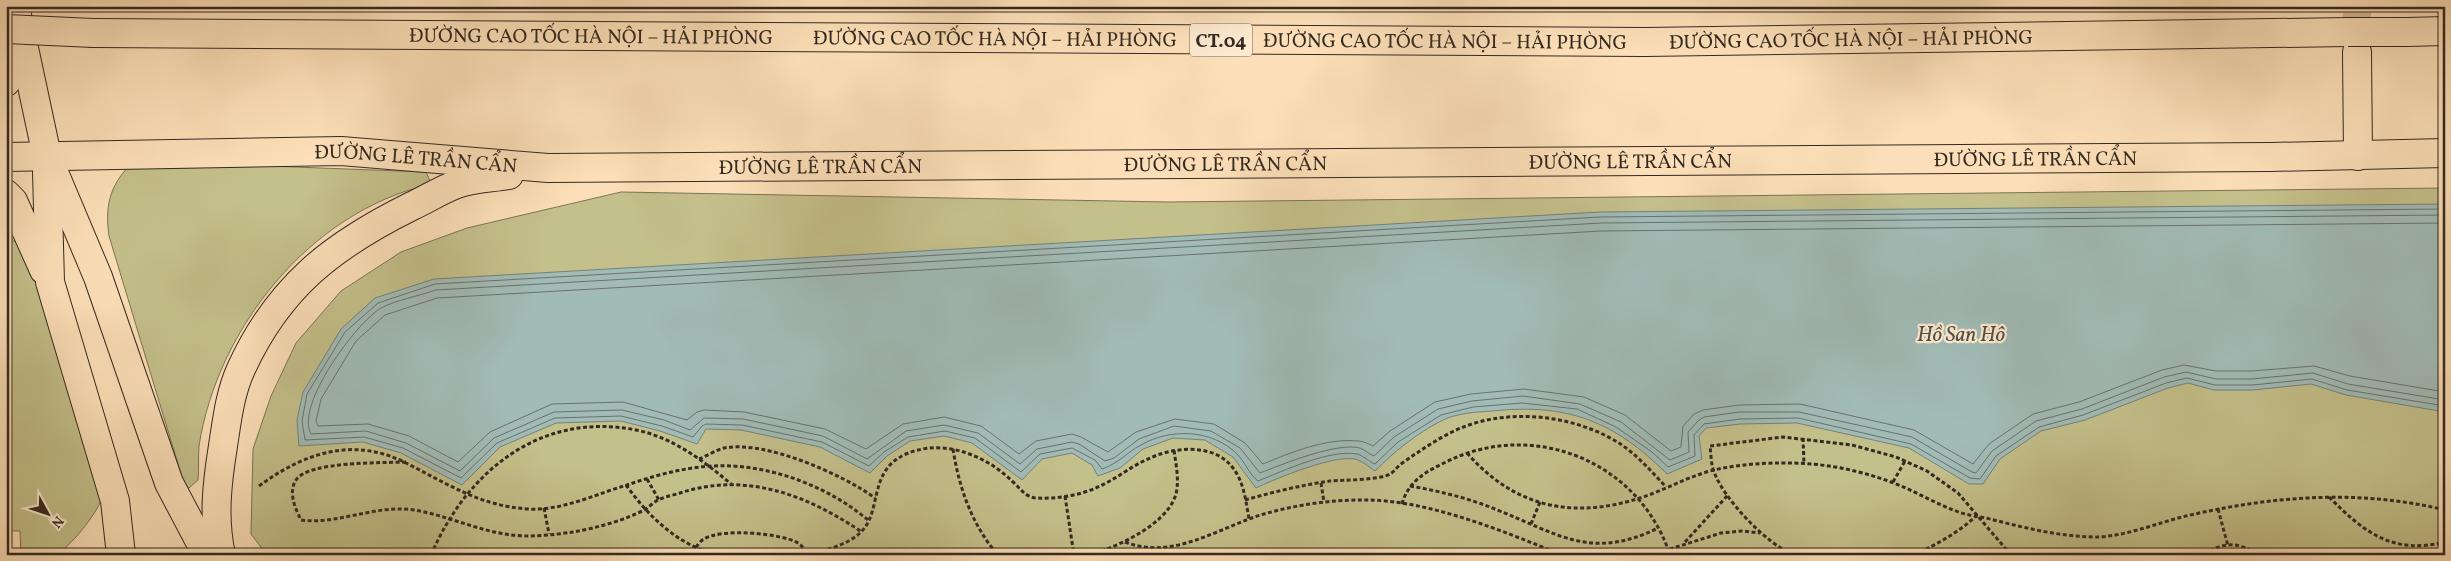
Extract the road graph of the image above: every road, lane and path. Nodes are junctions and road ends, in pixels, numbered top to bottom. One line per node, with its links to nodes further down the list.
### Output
1 (15, 6): 5 (main road)
2 (6, 29): 4 (main road, ĐƯỜNG CAO TỐC HÀ NỘI – HẢI PHÒNG / CT.04, bridge)
3 (2445, 31): 4 (main road, CT.04, bridge)
4 (2353, 42): 9 (main road)
5 (24, 56): 6 (main road); 8 (main road)
6 (6, 82)
7 (2445, 153): 9 (main road, ĐƯỜNG LÊ TRẦN CẨN)
8 (47, 156): 10 (main road, ĐƯỜNG LÊ TRẦN CẨN); 11 (main road, ĐƯỜNG LÊ TRẦN CẨN); 13 (main road); 63 (main road)
9 (2358, 156): 11 (main road, ĐƯỜNG LÊ TRẦN CẨN)
10 (6, 157)
11 (548, 168): 64 (main road)
12 (6, 194): 13 (main road)
13 (50, 282): 62 (main road)
14 (1803, 438): 19 (path); 21 (path); 23 (path)
15 (953, 449): 34 (path); 36 (path); 68 (path)
16 (1174, 450): 34 (path); 39 (path); 56 (path)
17 (1467, 453): 30 (path); 37 (path); 41 (path)
18 (699, 459): 22 (path); 32 (path); 36 (path)
19 (1905, 461): 25 (path); 47 (path)
20 (406, 462): 29 (path); 32 (path); 49 (path)
21 (1804, 464): 23 (path); 25 (path)
22 (710, 466): 24 (path); 27 (path); 50 (path)
23 (1714, 470): 31 (path); 33 (path)
24 (647, 479): 28 (path); 38 (path)
25 (1893, 482): 47 (path)
26 (1320, 483): 31 (path); 39 (path); 40 (path)
27 (732, 484): 38 (path); 53 (path)
28 (626, 485): 43 (path); 44 (path)
29 (259, 486)
30 (1410, 486): 42 (path); 51 (path)
31 (1666, 487): 37 (path)
32 (466, 494): 43 (path); 49 (path)
33 (1728, 495): 54 (path); 58 (path)
34 (1065, 496): 69 (path)
35 (2328, 496): 45 (path); 46 (path); 57 (path)
36 (875, 498): 50 (path)
37 (1638, 498): 41 (path); 52 (path)
38 (659, 500): 44 (path)
39 (1245, 500): 48 (path)
40 (1324, 502): 42 (path); 48 (path)
41 (1540, 502): 51 (path)
42 (1402, 504): 71 (path)
43 (544, 508): 55 (path)
44 (645, 509): 55 (path); 60 (path)
45 (2218, 509): 47 (path); 59 (path)
46 (2445, 510)
47 (1976, 516): 75 (path); 76 (path)
48 (1249, 518): 56 (path)
49 (448, 520): 55 (path); 65 (path)
50 (868, 520): 53 (path)
51 (1531, 524): 52 (path)
52 (1658, 528): 61 (path)
53 (862, 532): 67 (path)
54 (1760, 533): 58 (path); 74 (path)
55 (549, 534)
56 (1125, 542): 70 (path)
57 (2445, 542)
58 (1683, 543): 61 (path)
59 (2228, 546): 77 (path); 78 (path)
60 (696, 547): 66 (path); 67 (path)
61 (1668, 549): 72 (path); 73 (path)
62 (121, 555)
63 (207, 555)
64 (221, 555)
65 (431, 555)
66 (717, 555)
67 (808, 555)
68 (998, 555)
69 (1074, 555)
70 (1090, 555)
71 (1562, 555)
72 (1651, 555)
73 (1670, 555)
74 (1793, 555)
75 (1914, 555)
76 (2011, 555)
77 (2205, 555)
78 (2257, 555)

